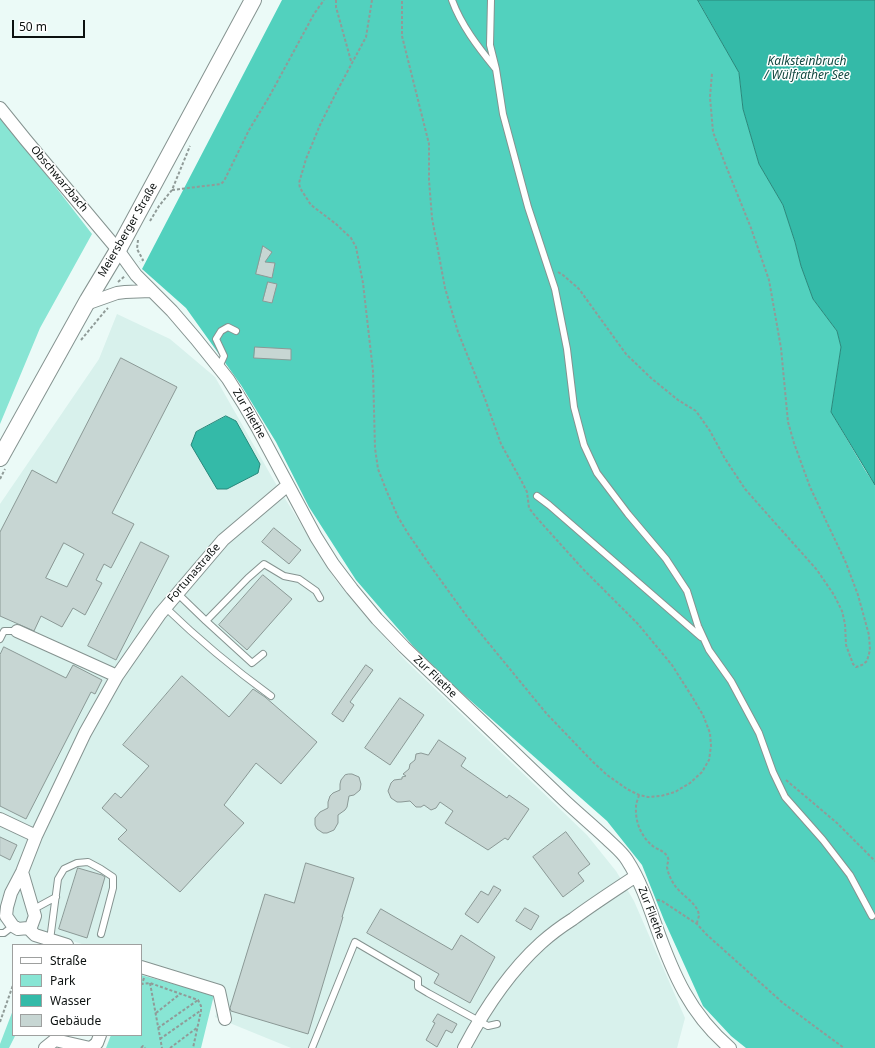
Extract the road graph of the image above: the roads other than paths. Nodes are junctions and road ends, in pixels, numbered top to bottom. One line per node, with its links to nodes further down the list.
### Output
1 (253, 0): 6 (main road, Meiersberger Straße)
2 (452, 0): 4 (lane)
3 (492, 0): 4 (lane)
4 (496, 69): 20 (lane)
5 (0, 108): 6 (street, Obschwarzbach)
6 (118, 250): 7 (street, Zur Fliethe); 8 (main road, Meiersberger Straße)
7 (151, 291): 8 (street); 10 (street, Zur Fliethe)
8 (86, 304): 11 (main road, Meiersberger Straße)
9 (236, 331): 10 (lane)
10 (218, 367): 12 (street, Zur Fliethe)
11 (0, 458)
12 (288, 485): 14 (street, Fortunastraße); 27 (street, Zur Fliethe)
13 (537, 496): 20 (lane)
14 (178, 593): 16 (street, Fortunastraße); 17 (lane)
15 (320, 598): 17 (lane)
16 (166, 607): 22 (street, Fortunastraße); 23 (lane)
17 (206, 621): 21 (lane)
18 (17, 631): 19 (lane); 22 (street)
19 (0, 639)
20 (704, 640): 30 (lane)
21 (263, 654)
22 (117, 676): 25 (street, Fortunastraße)
23 (271, 696)
24 (0, 819): 25 (street)
25 (36, 836): 26 (street, Fortunastraße)
26 (22, 872): 29 (street); 31 (street, Fortunastraße)
27 (636, 876): 39 (street); 46 (street, Zur Fliethe)
28 (56, 897): 29 (lane); 34 (lane); 35 (lane)
29 (34, 909): 32 (street)
30 (872, 916)
31 (13, 926): 32 (street); 33 (lane)
32 (28, 928): 35 (street)
33 (0, 933)
34 (102, 934)
35 (50, 940): 36 (street)
36 (64, 944)
37 (143, 971): 38 (street)
38 (225, 1019)
39 (479, 1022): 40 (lane); 44 (lane); 45 (street)
40 (497, 1024)
41 (100, 1036): 43 (street)
42 (45, 1048): 43 (street)
43 (90, 1048)
44 (312, 1048)
45 (464, 1048)
46 (730, 1048)

